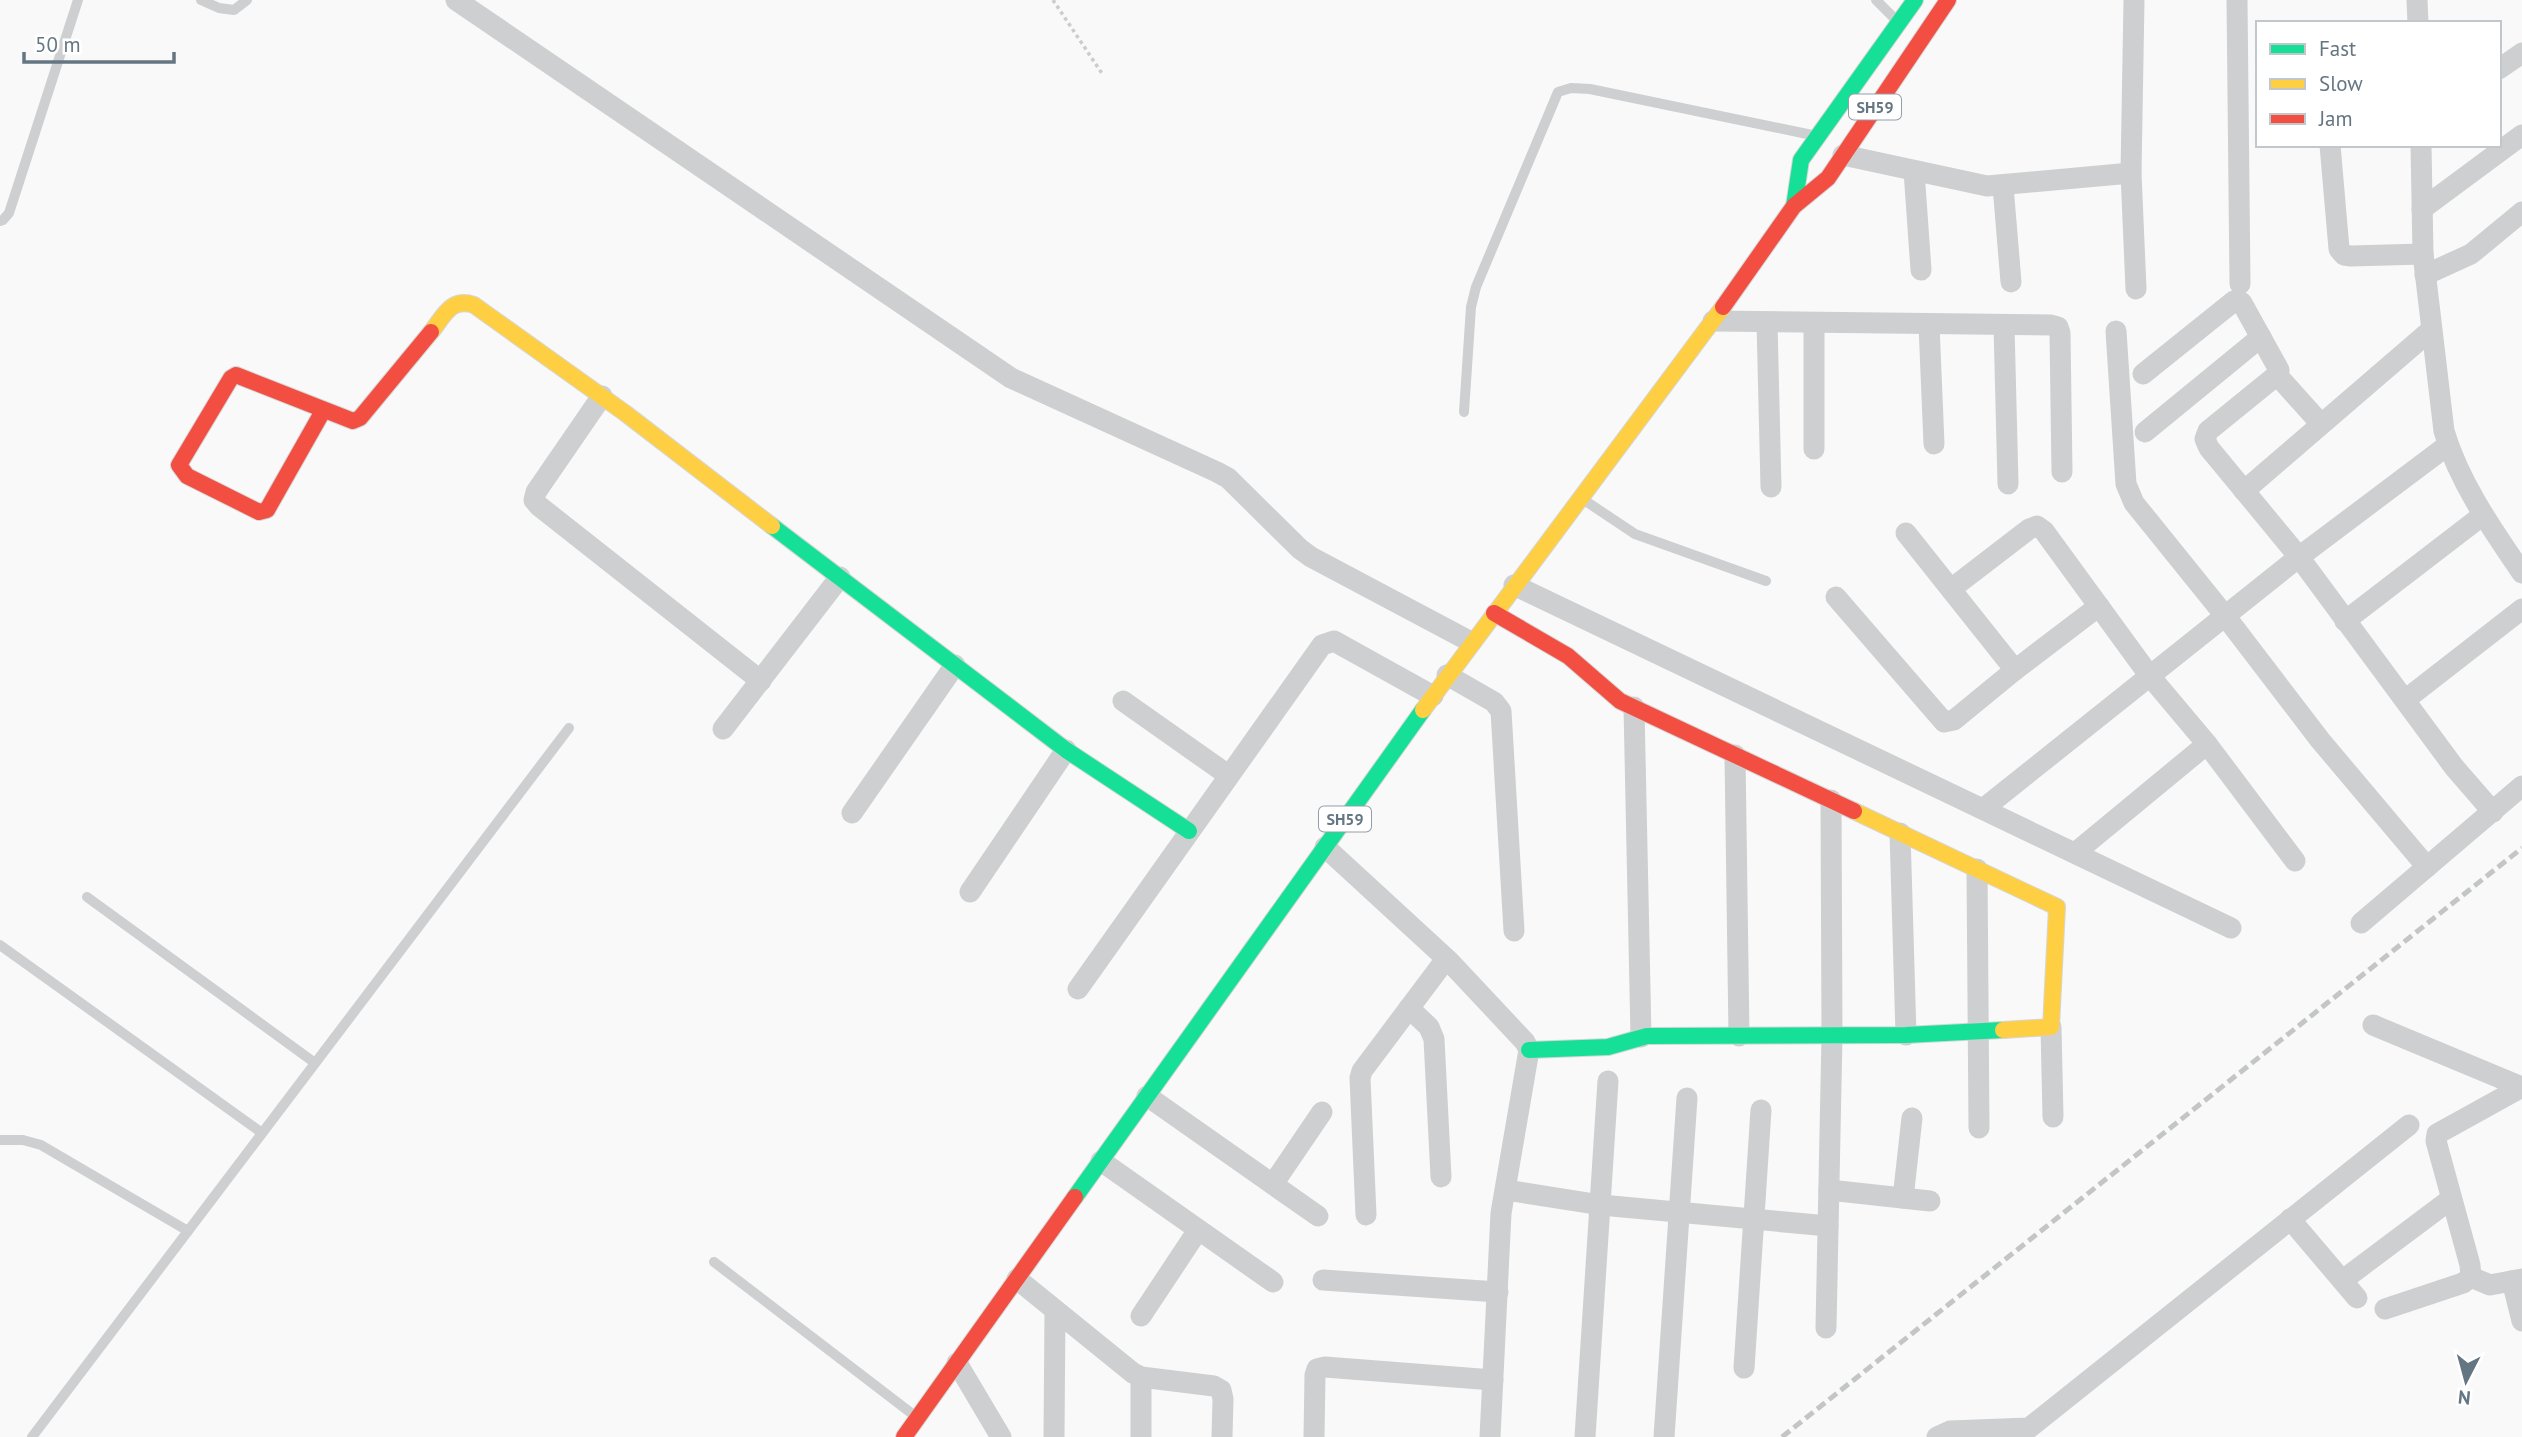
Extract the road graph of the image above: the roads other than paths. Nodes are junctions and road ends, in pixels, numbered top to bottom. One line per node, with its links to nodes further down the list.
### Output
1 (78, 0): 26 (lane)
2 (201, 0): 3 (lane)
3 (247, 0)
4 (456, 0): 69 (street)
5 (1876, 0): 12 (lane)
6 (1915, 0): 12 (street, SH59)
7 (1948, 0): 19 (street, SH59)
8 (2134, 0): 21 (street)
9 (2237, 0): 30 (street)
10 (2417, 0): 11 (street)
11 (2418, 21)
12 (1899, 22): 16 (street, SH59)
13 (2522, 53): 14 (street)
14 (2501, 68)
15 (2522, 135): 24 (street)
16 (1818, 136): 23 (street, SH59); 44 (lane)
17 (2330, 147): 27 (street)
18 (2421, 147): 24 (street)
19 (1843, 155): 20 (street); 23 (street, SH59)
20 (1914, 171): 22 (street); 28 (street)
21 (2131, 173): 22 (street); 31 (street)
22 (2003, 186): 29 (street)
23 (1794, 206): 32 (street, SH59)
24 (2422, 209): 27 (street)
25 (2522, 212): 27 (street)
26 (0, 221)
27 (2424, 264): 37 (street)
28 (1921, 270)
29 (2011, 282)
30 (2240, 284)
31 (2136, 289)
32 (1713, 321): 33 (street); 54 (street, SH59)
33 (1767, 322): 34 (street); 52 (street)
34 (1814, 323): 35 (street); 49 (street)
35 (1929, 325): 36 (street); 47 (street)
36 (2004, 326): 50 (street); 51 (street)
37 (2431, 330): 45 (street); 48 (street)
38 (2116, 331): 67 (street)
39 (2261, 337): 40 (street); 41 (street); 46 (street)
40 (2143, 374)
41 (2277, 375): 45 (street); 53 (street)
42 (602, 396): 43 (street); 59 (street); 74 (street)
43 (323, 411): 43 (street)
44 (1464, 412)
45 (2322, 424): 53 (street)
46 (2145, 432)
47 (1934, 444)
48 (2448, 445): 55 (street); 57 (street)
49 (1814, 449)
50 (2062, 472)
51 (2008, 484)
52 (1771, 487)
53 (2244, 491): 57 (street)
54 (1580, 498): 60 (lane); 61 (street, SH59)
55 (2483, 515): 58 (street); 68 (street)
56 (1906, 533): 62 (street)
57 (2300, 557): 67 (street); 68 (street)
58 (2522, 573)
59 (840, 577): 70 (street); 74 (street)
60 (1766, 581)
61 (1514, 585): 66 (street, SH59); 87 (street)
62 (1951, 589): 64 (street); 71 (street)
63 (1836, 597): 71 (street)
64 (2099, 606): 71 (street); 73 (street)
65 (2522, 609): 76 (street)
66 (1494, 613): 69 (street, SH59); 78 (street)
67 (2226, 617): 73 (street); 95 (street)
68 (2346, 621): 76 (street)
69 (1471, 642): 72 (street, SH59)
70 (955, 665): 82 (street); 89 (street)
71 (2015, 670)
72 (1447, 675): 75 (street, SH59); 101 (street)
73 (2149, 676): 81 (street); 87 (street)
74 (761, 681): 80 (street)
75 (1433, 696): 84 (street); 92 (street, SH59)
76 (2406, 700): 88 (street)
77 (1123, 701): 84 (street)
78 (1634, 707): 83 (street); 112 (street)
79 (569, 728): 114 (lane)
80 (723, 729)
81 (2207, 744): 93 (street); 94 (street)
82 (1066, 750): 90 (street); 97 (street)
83 (1735, 755): 86 (street); 110 (street)
84 (1228, 775): 90 (street)
85 (2522, 786): 88 (street)
86 (1831, 800): 91 (street); 111 (street)
87 (1983, 809): 93 (street)
88 (2493, 812): 95 (street)
89 (852, 813)
90 (1189, 831): 104 (street)
91 (1900, 832): 96 (street); 109 (street)
92 (1325, 847): 103 (street); 117 (street, SH59)
93 (2075, 853): 100 (street)
94 (2295, 861)
95 (2427, 867): 99 (street)
96 (1977, 869): 107 (street); 108 (street)
97 (970, 892)
98 (88, 897): 114 (lane)
99 (2361, 923)
100 (2231, 928)
101 (1514, 931)
102 (0, 945): 125 (lane)
103 (1446, 959): 105 (street); 113 (street)
104 (1078, 989)
105 (1409, 1008): 128 (street); 137 (street)
106 (2374, 1025): 116 (street)
107 (2051, 1027): 108 (street); 121 (street)
108 (1979, 1032): 109 (street); 124 (street)
109 (1906, 1035): 111 (street)
110 (1738, 1036): 111 (street); 112 (street)
111 (1832, 1036): 130 (street)
112 (1641, 1037): 113 (street)
113 (1529, 1050): 131 (street)
114 (315, 1063): 125 (lane)
115 (1608, 1081): 135 (street)
116 (2522, 1087): 133 (street)
117 (1147, 1096): 127 (street, SH59); 129 (street)
118 (1687, 1098): 136 (street)
119 (1761, 1110): 140 (street)
120 (1322, 1112): 129 (street)
121 (2053, 1117)
122 (1912, 1118): 132 (street)
123 (2409, 1125): 139 (street)
124 (1979, 1128)
125 (262, 1133): 143 (lane)
126 (0, 1140): 143 (lane)
127 (1101, 1161): 142 (street); 146 (street, SH59)
128 (1441, 1177)
129 (1273, 1184): 138 (street)
130 (1829, 1190): 132 (street); 141 (street)
131 (1506, 1191): 135 (street); 151 (street)
132 (1903, 1198): 134 (street)
133 (2451, 1199): 145 (street); 148 (street)
134 (1930, 1201)
135 (1601, 1205): 136 (street); 171 (street)
136 (1680, 1213): 140 (street); 172 (street)
137 (1366, 1214)
138 (1318, 1216)
139 (2290, 1219): 148 (street); 173 (street)
140 (1754, 1220): 141 (street); 159 (street)
141 (1828, 1226): 157 (street)
142 (1198, 1230): 150 (street); 155 (street)
143 (188, 1231): 163 (lane)
144 (713, 1262): 162 (lane)
145 (2471, 1278): 149 (street); 154 (street)
146 (1017, 1279): 153 (street); 158 (street, SH59)
147 (1323, 1280): 151 (street)
148 (2343, 1280): 152 (street)
149 (2517, 1280): 156 (street)
150 (1273, 1282)
151 (1497, 1292): 161 (street)
152 (2357, 1298)
153 (1055, 1310): 160 (street); 166 (street)
154 (2385, 1310)
155 (1141, 1316)
156 (2522, 1321)
157 (1826, 1328)
158 (957, 1363): 162 (street, SH59); 165 (street)
159 (1744, 1368)
160 (1141, 1377): 167 (street); 168 (street)
161 (1493, 1380): 169 (street); 170 (street)
162 (918, 1418): 164 (street, SH59)
163 (32, 1437)
164 (904, 1437)
165 (1001, 1437)
166 (1054, 1437)
167 (1141, 1437)
168 (1222, 1437)
169 (1314, 1437)
170 (1490, 1437)
171 (1585, 1437)
172 (1664, 1437)
173 (1937, 1437)

